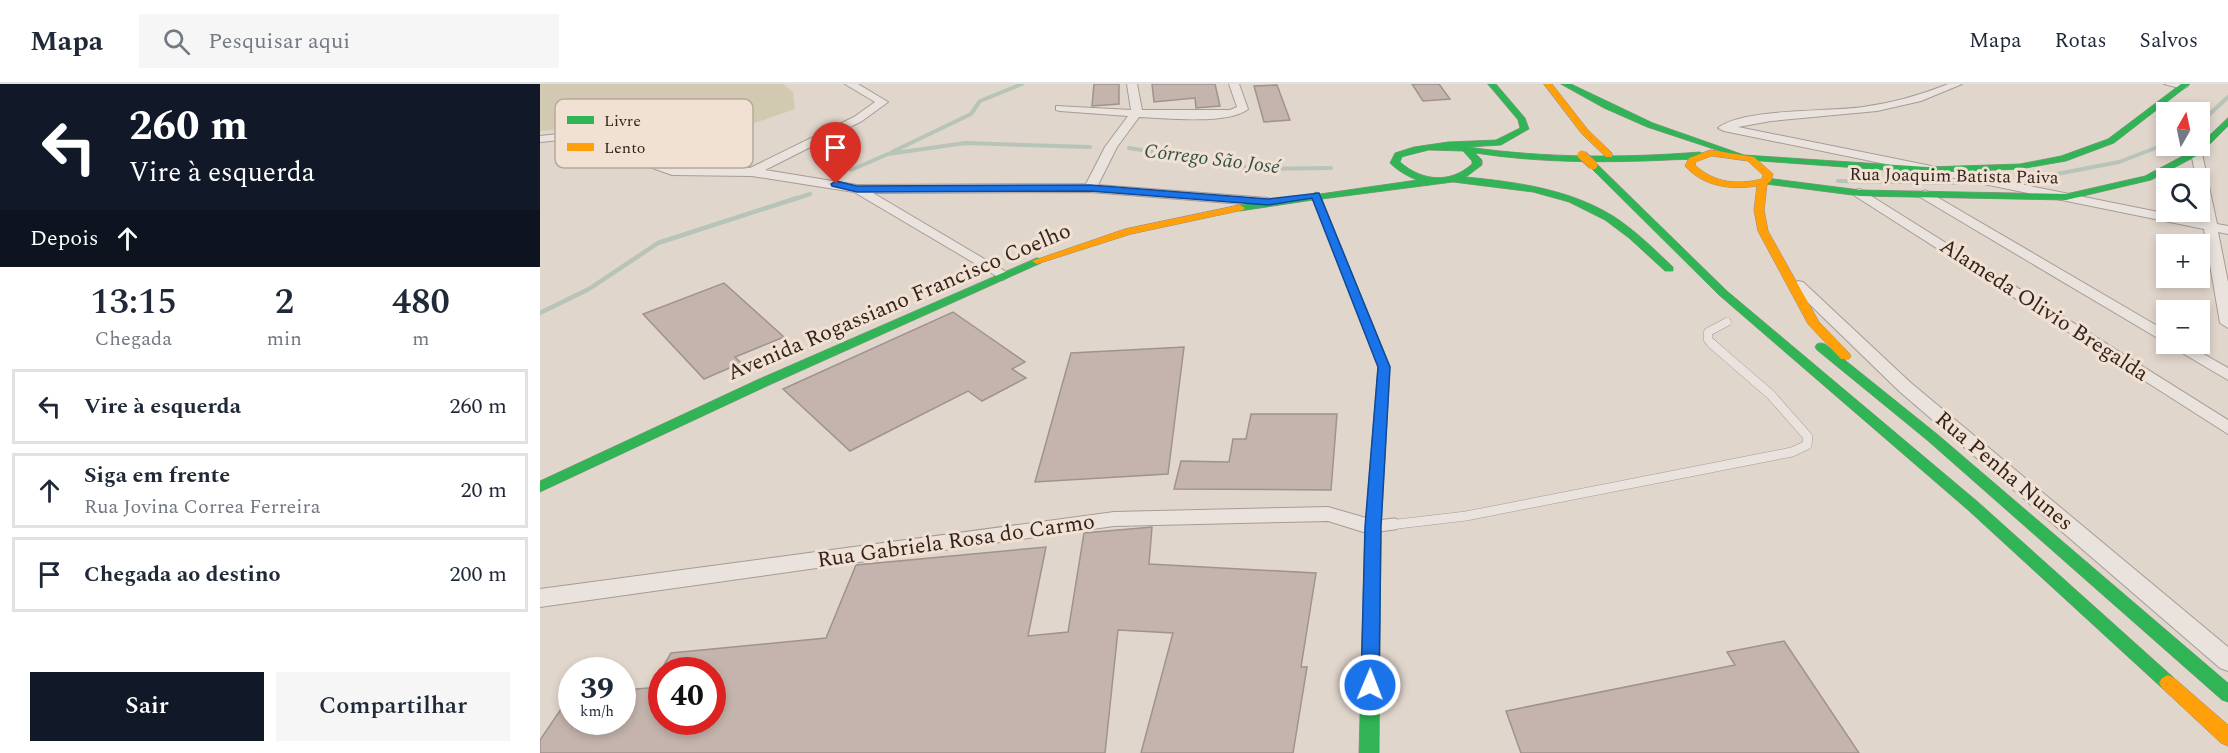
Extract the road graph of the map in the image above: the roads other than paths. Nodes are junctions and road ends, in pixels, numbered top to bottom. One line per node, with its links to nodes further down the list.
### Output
1 (850, 84): 28 (street)
2 (1132, 84): 11 (street)
3 (1233, 84): 11 (street)
4 (1492, 84): 16 (main road)
5 (1548, 84): 24 (main road)
6 (1565, 84): 20 (main road)
7 (1957, 84): 27 (street)
8 (2169, 84): 9 (street)
9 (2185, 85): 27 (main road)
10 (1060, 108): 11 (street)
11 (1137, 112): 33 (street)
12 (2228, 122): 15 (main road, Rua Joaquim Batista Paiva)
13 (555, 137): 14 (street)
14 (540, 139)
15 (2210, 139)
16 (1448, 145): 17 (main road); 23 (main road)
17 (1467, 151): 19 (main road); 26 (main road)
18 (1579, 151): 56 (main road, bridge)
19 (1700, 155): 20 (main road); 29 (main road)
20 (1743, 156): 27 (main road); 32 (main road)
21 (2189, 156): 39 (main road, Rua Joaquim Batista Paiva)
22 (2198, 156): 41 (street)
23 (1395, 163): 31 (main road); 34 (main road)
24 (1618, 164)
25 (664, 168): 28 (street)
26 (1475, 170): 29 (main road, Rua Joaquim Batista Paiva); 30 (main road, Rua Joaquim Batista Paiva)
27 (1930, 170): 39 (street)
28 (752, 172): 35 (street)
29 (1695, 173): 32 (main road, Rua Joaquim Batista Paiva)
30 (1452, 179): 31 (main road); 45 (main road)
31 (1434, 180): 34 (main road, Avenida Rogassiano Francisco Coelho)
32 (1764, 182): 36 (main road, Rua Joaquim Batista Paiva); 43 (main road)
33 (1090, 188): 35 (street); 40 (street)
34 (1361, 188): 38 (main road, Avenida Rogassiano Francisco Coelho)
35 (857, 189): 44 (street)
36 (1860, 193): 37 (main road, Rua Joaquim Batista Paiva); 53 (street, Alameda Olivio Bregalda)
37 (1925, 194): 39 (main road, Rua Joaquim Batista Paiva); 49 (street, Alameda Olivio Bregalda)
38 (1316, 195): 40 (main road, Avenida Rogassiano Francisco Coelho); 57 (main road)
39 (2066, 197): 41 (street)
40 (1268, 202): 44 (main road, Avenida Rogassiano Francisco Coelho)
41 (2211, 226): 42 (street); 47 (street)
42 (2228, 230)
43 (1786, 273): 54 (main road); 59 (street, Rua Penha Nunes)
44 (1003, 276): 55 (main road, Avenida Rogassiano Francisco Coelho)
45 (1677, 277)
46 (1728, 322): 57 (lane)
47 (2228, 323)
48 (1803, 332): 54 (main road)
49 (2156, 332)
50 (2192, 354): 51 (street, Alameda Olivio Bregalda)
51 (2228, 375)
52 (1830, 404): 56 (main road)
53 (2228, 428)
54 (1932, 437): 60 (main road)
55 (540, 487)
56 (1973, 506): 61 (main road)
57 (1373, 527): 58 (street, Rua Gabriela Rosa do Carmo); 62 (main road)
58 (540, 598)
59 (2228, 661)
60 (2228, 694)
61 (2228, 737)
62 (1369, 753)

